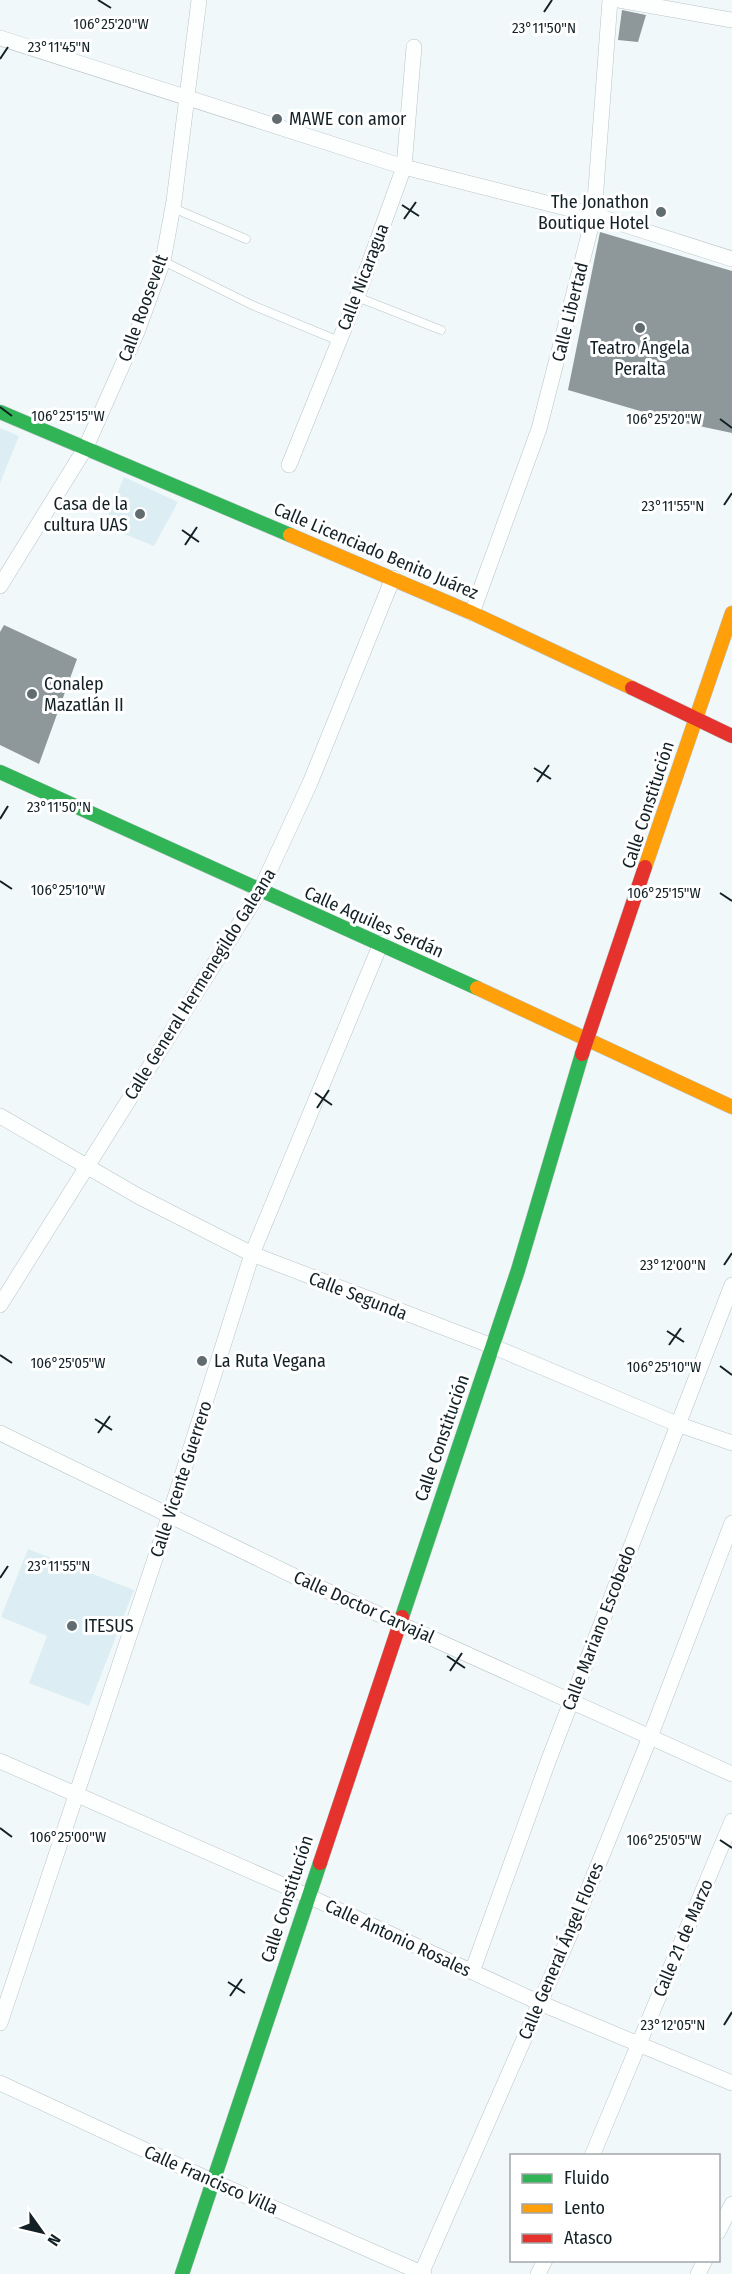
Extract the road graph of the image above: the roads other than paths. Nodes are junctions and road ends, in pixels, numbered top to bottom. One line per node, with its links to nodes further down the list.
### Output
1 (199, 0): 7 (street, Calle Roosevelt)
2 (610, 0): 10 (street, Calle Libertad)
3 (619, 0): 4 (street)
4 (732, 20)
5 (0, 38): 7 (street)
6 (414, 47): 8 (street, Calle Nicaragua)
7 (185, 96): 8 (street); 9 (street, Calle Roosevelt)
8 (404, 167): 10 (street); 14 (street, Calle Nicaragua)
9 (173, 208): 11 (lane); 13 (street, Calle Roosevelt)
10 (594, 215): 12 (street); 22 (street, Calle Libertad)
11 (246, 239)
12 (732, 259)
13 (163, 261): 16 (lane); 18 (street, Calle Roosevelt)
14 (357, 297): 15 (lane); 16 (street, Calle Nicaragua)
15 (441, 330)
16 (339, 341): 19 (street, Calle Nicaragua)
17 (0, 412): 18 (street, Calle Licenciado Benito Juárez)
18 (86, 447): 20 (street, Calle Licenciado Benito Juárez); 21 (street, Calle Roosevelt)
19 (289, 465)
20 (393, 578): 22 (street, Calle Licenciado Benito Juárez); 27 (street, Calle General Hermenegildo Galeana)
21 (0, 586)
22 (472, 613): 24 (street, Calle Licenciado Benito Juárez)
23 (732, 613): 24 (street, Calle Constitución)
24 (695, 718): 25 (street, Calle Licenciado Benito Juárez); 29 (street, Calle Constitución)
25 (732, 736)
26 (0, 772): 27 (street, Calle Aquiles Serdán)
27 (260, 891): 28 (street, Calle Aquiles Serdán); 32 (street, Calle General Hermenegildo Galeana)
28 (381, 943): 29 (street, Calle Aquiles Serdán); 33 (street, Calle Vicente Guerrero)
29 (586, 1041): 30 (street, Calle Aquiles Serdán); 36 (street, Calle Constitución)
30 (732, 1107)
31 (0, 1116): 32 (street, Calle Segunda)
32 (88, 1167): 33 (street, Calle Segunda); 35 (street, Calle General Hermenegildo Galeana)
33 (252, 1254): 36 (street, Calle Segunda); 40 (street, Calle Vicente Guerrero)
34 (732, 1285): 37 (street, Calle Mariano Escobedo)
35 (0, 1305)
36 (492, 1346): 37 (street, Calle Segunda); 42 (street, Calle Constitución)
37 (677, 1424): 39 (street, Calle Segunda); 43 (street, Calle Mariano Escobedo)
38 (0, 1433): 40 (street, Calle Doctor Carvajal)
39 (732, 1443)
40 (169, 1517): 42 (street, Calle Doctor Carvajal); 47 (street, Calle Vicente Guerrero)
41 (732, 1523): 44 (street, Calle General Ángel Flores)
42 (399, 1621): 43 (street, Calle Doctor Carvajal); 49 (street, Calle Constitución)
43 (572, 1700): 44 (street, Calle Doctor Carvajal); 50 (street, Calle Mariano Escobedo)
44 (650, 1737): 46 (street, Calle Doctor Carvajal); 51 (street, Calle General Ángel Flores)
45 (0, 1761): 47 (street, Calle Antonio Rosales)
46 (732, 1774)
47 (78, 1795): 49 (street, Calle Antonio Rosales); 52 (street, Calle Vicente Guerrero)
48 (732, 1821): 53 (street, Calle 21 de Marzo)
49 (308, 1896): 50 (street, Calle Antonio Rosales); 57 (street, Calle Constitución)
50 (472, 1972): 51 (street, Calle Antonio Rosales)
51 (540, 2003): 53 (street, Calle Antonio Rosales); 61 (street, Calle General Ángel Flores)
52 (0, 2023)
53 (639, 2043): 55 (street, Calle Antonio Rosales); 56 (street, Calle 21 de Marzo)
54 (0, 2083): 57 (street, Calle Francisco Villa)
55 (732, 2083)
56 (593, 2154)
57 (212, 2181): 60 (street, Calle Constitución); 61 (street, Calle Francisco Villa)
58 (732, 2204): 59 (street)
59 (720, 2228)
60 (182, 2274)
61 (422, 2274)

